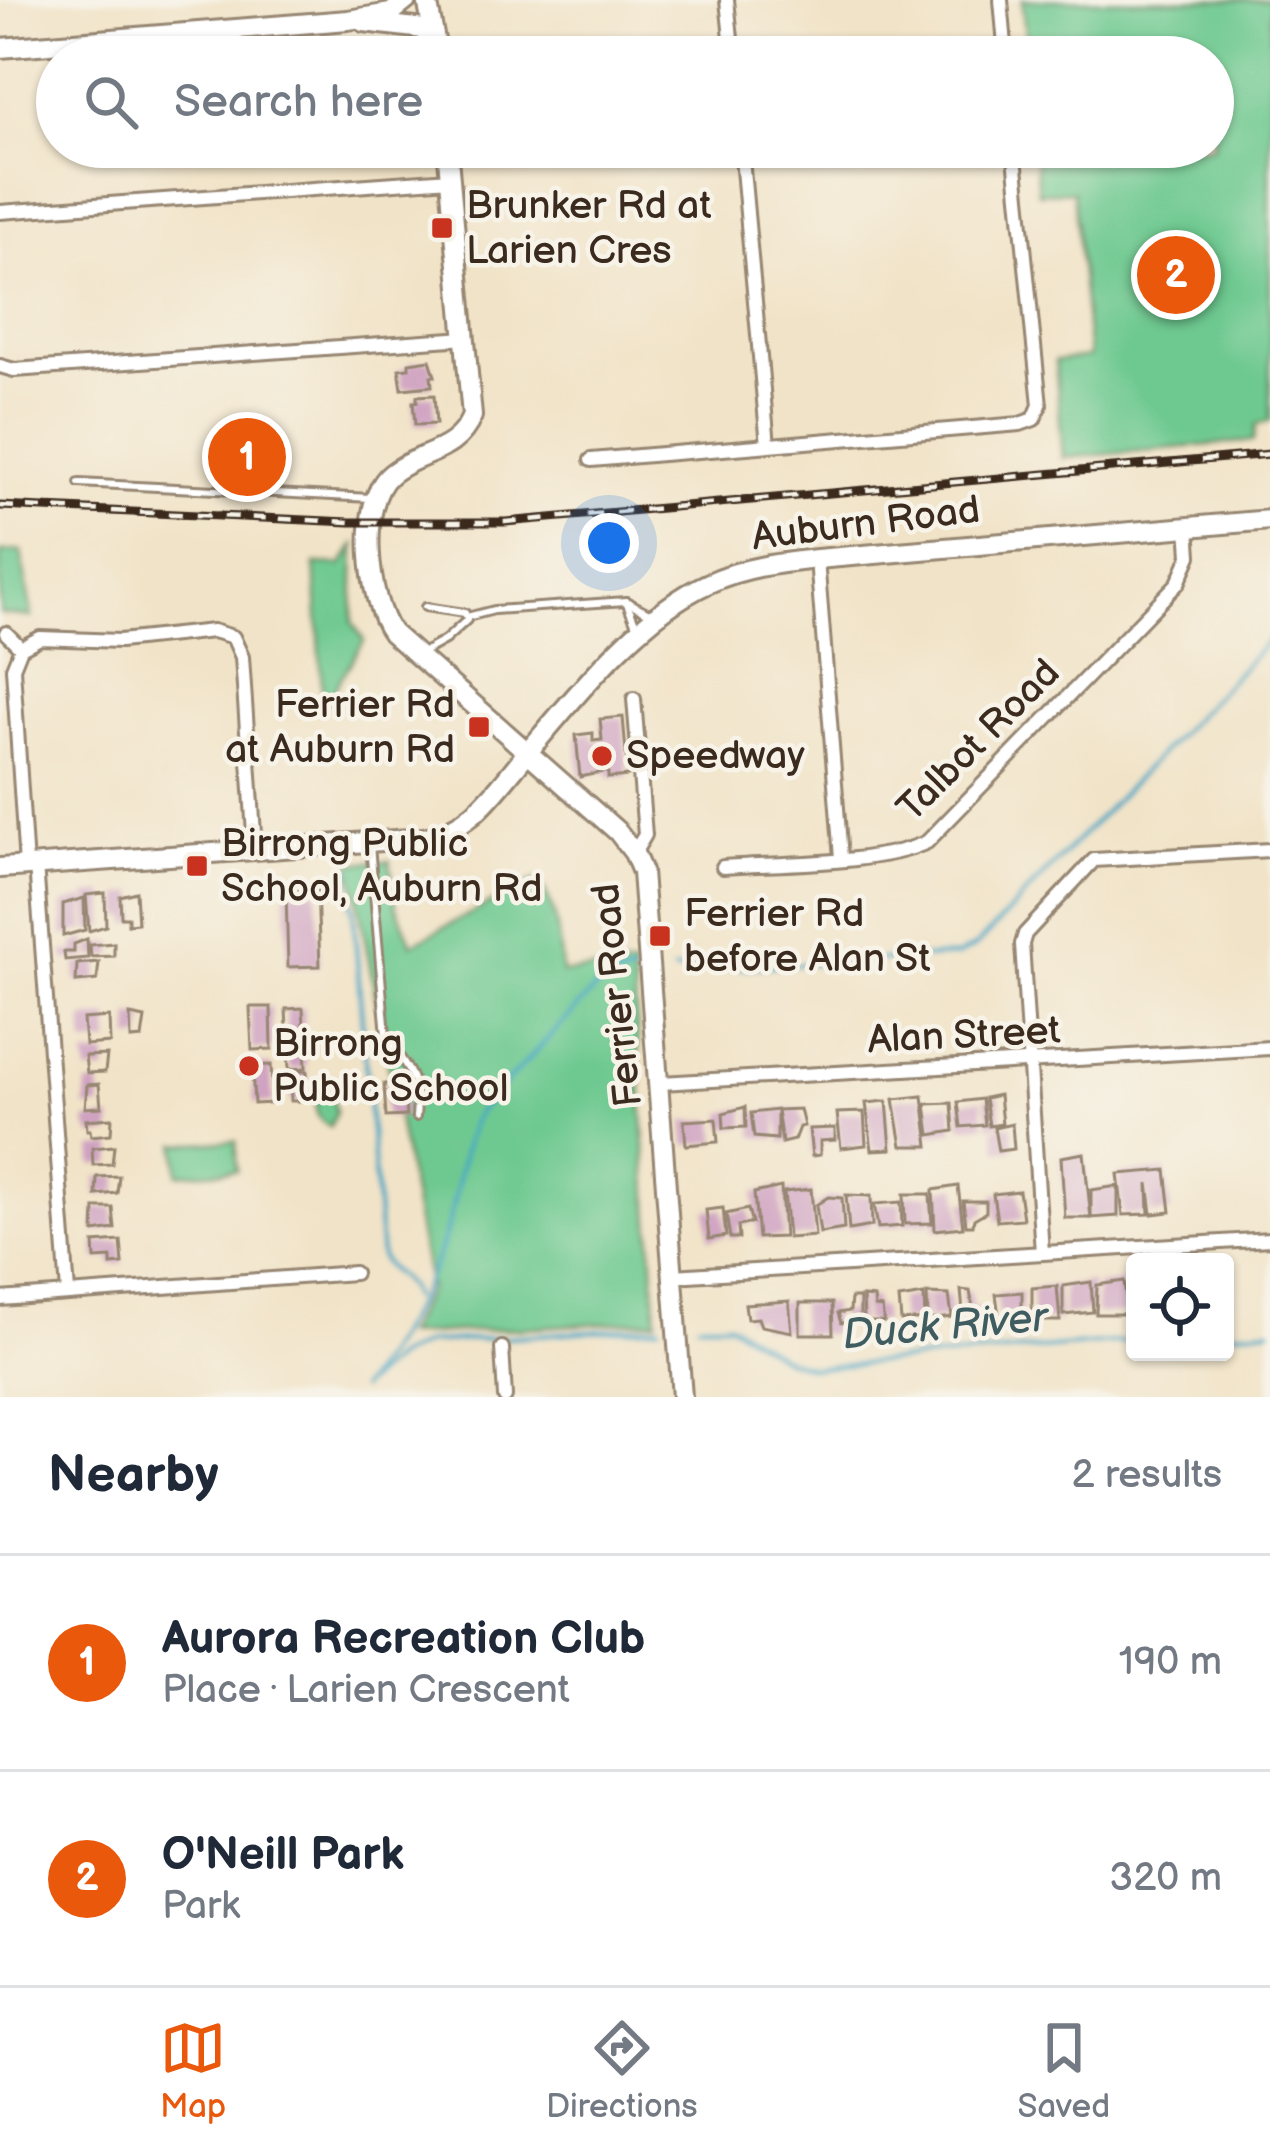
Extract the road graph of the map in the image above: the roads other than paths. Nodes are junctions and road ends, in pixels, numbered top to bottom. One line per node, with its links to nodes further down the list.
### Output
1 (407, 0): 6 (main road)
2 (424, 0): 6 (main road); 9 (main road)
3 (442, 0): 10 (main road)
4 (728, 0): 11 (street)
5 (1001, 0): 12 (street)
6 (347, 20): 7 (main road); 8 (main road)
7 (149, 36)
8 (428, 36)
9 (433, 36)
10 (439, 36)
11 (731, 36)
12 (1004, 36)
13 (36, 45): 14 (main road)
14 (0, 48)
15 (449, 168): 18 (main road)
16 (743, 168): 22 (street)
17 (1016, 168): 22 (street)
18 (450, 179): 19 (street); 20 (main road)
19 (0, 212)
20 (466, 338): 21 (street); 25 (main road)
21 (0, 366)
22 (769, 445): 23 (street)
23 (591, 460)
24 (79, 483): 25 (lane)
25 (378, 491): 37 (main road, Ferrier Road)
26 (1270, 520): 27 (main road, Auburn Road)
27 (1188, 525): 28 (main road, Auburn Road); 45 (street, Talbot Road)
28 (817, 559): 31 (main road, Auburn Road); 45 (street)
29 (626, 601): 31 (lane); 32 (lane); 33 (lane)
30 (425, 607): 32 (lane)
31 (655, 615): 33 (main road, Auburn Road)
32 (467, 617): 35 (lane)
33 (638, 632): 40 (main road, Auburn Road)
34 (6, 633): 36 (street)
35 (445, 640): 37 (lane); 38 (lane)
36 (21, 648): 42 (street); 46 (street)
37 (417, 656): 38 (main road, Ferrier Road)
38 (434, 671): 40 (main road, Ferrier Road)
39 (634, 699): 44 (street)
40 (527, 753): 41 (main road, Auburn Road); 44 (main road, Ferrier Road)
41 (370, 842): 42 (main road, Auburn Road); 52 (lane)
42 (255, 849): 46 (main road, Auburn Road)
43 (1270, 850): 50 (street)
44 (634, 853): 51 (main road, Ferrier Road)
45 (842, 858): 47 (street, Talbot Road)
46 (31, 865): 48 (main road, Auburn Road); 57 (street)
47 (723, 867)
48 (0, 868)
49 (1270, 1048): 50 (street, Alan Street)
50 (1028, 1062): 51 (street, Alan Street); 54 (street)
51 (661, 1083): 56 (main road, Ferrier Road)
52 (416, 1118)
53 (1270, 1240): 54 (street)
54 (1042, 1252): 56 (street)
55 (354, 1273): 57 (street)
56 (673, 1276): 61 (main road, Ferrier Road)
57 (68, 1294): 58 (street)
58 (0, 1299)
59 (502, 1348): 60 (street)
60 (505, 1397)
61 (682, 1397)

